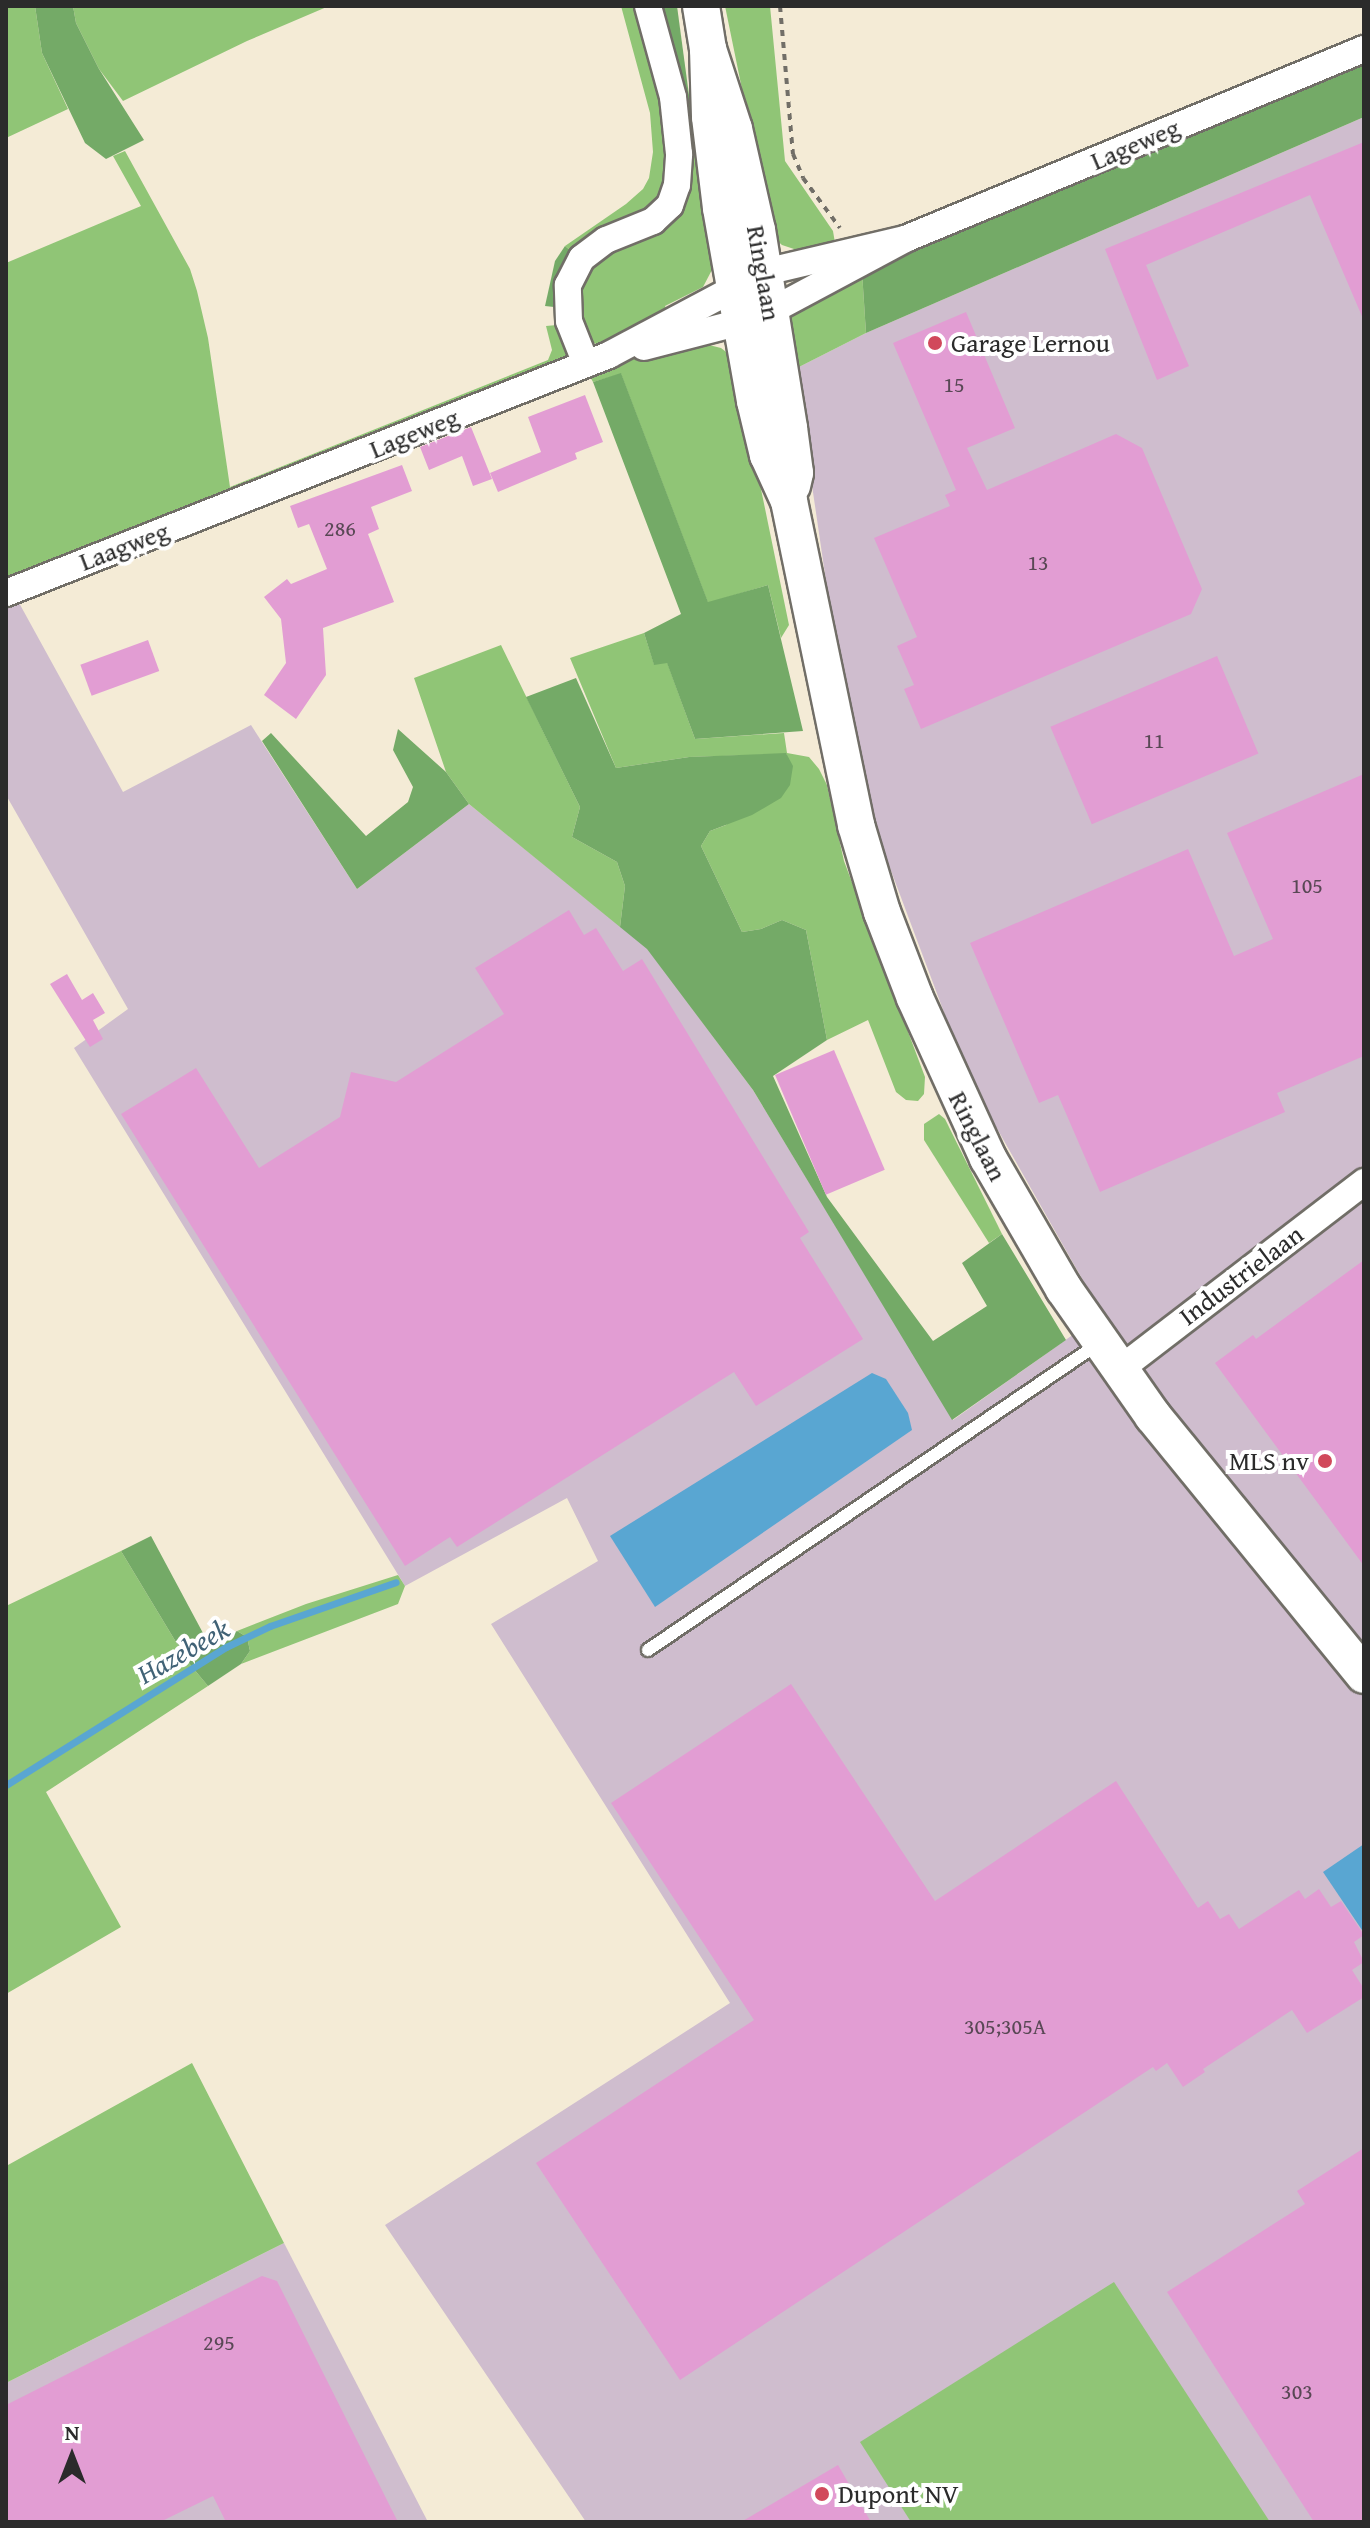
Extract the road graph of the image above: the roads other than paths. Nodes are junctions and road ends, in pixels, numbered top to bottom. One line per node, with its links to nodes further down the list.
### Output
1 (648, 6): 9 (street)
2 (701, 6): 3 (main road, Ringlaan)
3 (708, 49): 6 (main road, Ringlaan); 7 (main road, Ringlaan)
4 (1364, 49): 5 (street, Lageweg)
5 (905, 239): 6 (street, Lageweg); 8 (street, Lageweg)
6 (765, 272): 7 (street, Lageweg); 8 (main road, Ringlaan)
7 (733, 287): 8 (main road, Ringlaan); 9 (street, Lageweg)
8 (756, 317): 9 (street, Lageweg); 13 (main road, Ringlaan)
9 (598, 360): 10 (street, Lageweg)
10 (242, 501): 11 (street, Laagweg)
11 (6, 593)
12 (1364, 1182): 13 (street, Industrielaan)
13 (1109, 1356): 14 (lane); 15 (main road, Ringlaan)
14 (648, 1650)
15 (1364, 1675)

